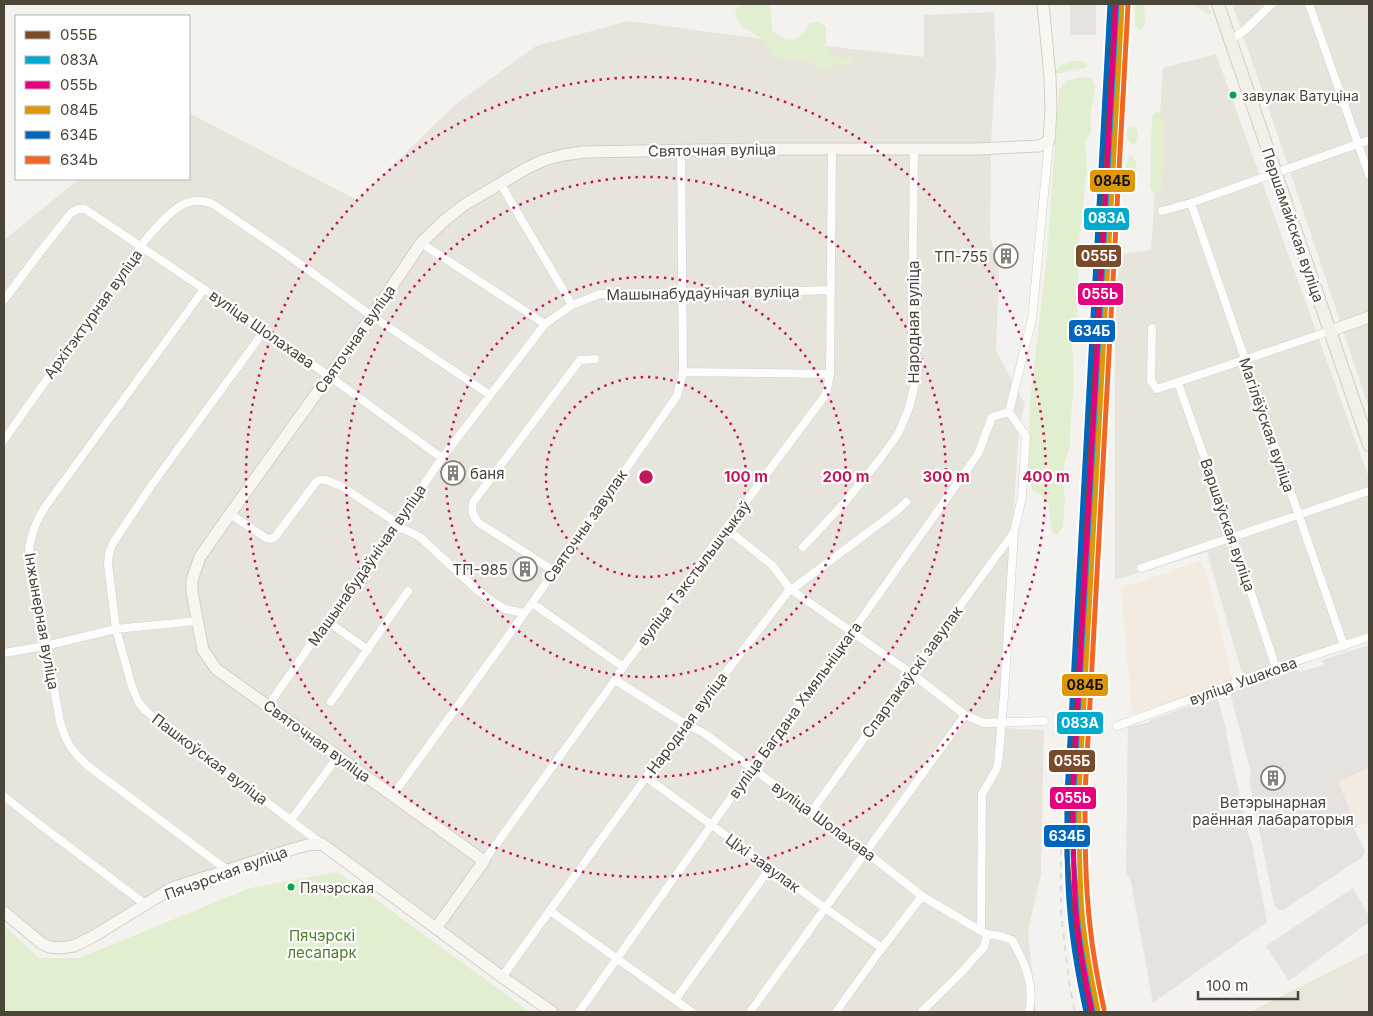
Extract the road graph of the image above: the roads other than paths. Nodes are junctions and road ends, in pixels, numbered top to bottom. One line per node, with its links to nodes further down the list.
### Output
1 (1043, 4): 7 (street)
2 (1218, 4): 5 (main road, Першамайская вуліца)
3 (1272, 4): 5 (street)
4 (1309, 4): 8 (street)
5 (1230, 41): 12 (main road, Першамайская вуліца)
6 (1369, 140): 8 (street)
7 (1048, 141): 10 (street, Святочная вуліца); 37 (street)
8 (1359, 144): 12 (street); 13 (street)
9 (832, 149): 10 (street, Святочная вуліца); 11 (street, Святочная вуліца); 20 (street, вуліца Тэкстыльшчыкаў)
10 (914, 149): 49 (street, Народная вуліца)
11 (681, 150): 14 (street, Святочная вуліца); 21 (street, Святочны завулак)
12 (1276, 173): 15 (street); 29 (main road, Першамайская вуліца)
13 (1369, 175)
14 (500, 183): 17 (street, Святочная вуліца); 23 (street)
15 (1191, 203): 16 (street); 31 (street, Магілёўская вуліца)
16 (1162, 211)
17 (421, 243): 24 (street, Святочная вуліца); 26 (street)
18 (141, 247): 19 (street, вуліца Шолахава); 22 (street, вуліца Шолахава); 24 (street, Архітэктурная вуліца); 38 (street, Архітэктурная вуліца)
19 (204, 289): 28 (street, вуліца Шолахава); 61 (street, Інжынерная вуліца)
20 (830, 290): 21 (street, Машынабудаўнічая вуліца); 33 (street, вуліца Тэкстыльшчыкаў)
21 (682, 295): 23 (street, Машынабудаўнічая вуліца); 32 (street, Святочны завулак)
22 (4, 300)
23 (572, 305): 26 (street, Машынабудаўнічая вуліца)
24 (372, 316): 34 (street, Святочная вуліца); 36 (street)
25 (1369, 317): 29 (street)
26 (545, 324): 36 (street, Машынабудаўнічая вуліца)
27 (1152, 328): 35 (street)
28 (264, 331): 34 (street, вуліца Шолахава); 58 (street, Пашкоўская вуліца)
29 (1330, 331): 31 (street); 39 (main road, Першамайская вуліца)
30 (595, 359): 51 (street)
31 (1244, 360): 35 (street); 44 (street, Магілёўская вуліца)
32 (684, 372): 33 (street); 51 (street, Святочны завулак)
33 (830, 374): 46 (street, вуліца Тэкстыльшчыкаў)
34 (329, 376): 40 (street, вуліца Шолахава); 43 (street, Святочная вуліца)
35 (1178, 383): 48 (street, Варшаўская вуліца)
36 (490, 395): 40 (street, Машынабудаўнічая вуліца)
37 (1009, 412): 47 (street); 59 (street, вуліца Багдана Хмяльніцкага)
38 (4, 440)
39 (1369, 445)
40 (442, 458): 45 (street, Машынабудаўнічая вуліца)
41 (1369, 491): 44 (street)
42 (906, 502): 52 (street, Народная вуліца)
43 (230, 514): 45 (street); 57 (street, Святочная вуліца)
44 (1298, 516): 48 (street); 62 (street, Магілёўская вуліца)
45 (396, 526): 55 (street); 56 (street, Машынабудаўнічая вуліца)
46 (726, 529): 52 (street); 65 (street, вуліца Тэкстыльшчыкаў)
47 (1014, 532): 67 (street, Спартакаўскі завулак); 73 (street)
48 (1233, 538): 50 (street); 66 (street, Варшаўская вуліца)
49 (802, 547)
50 (1141, 568)
51 (554, 570): 54 (street, Святочны завулак)
52 (790, 589): 59 (street); 74 (street, Народная вуліца)
53 (408, 592): 63 (street)
54 (532, 603): 55 (street, Святочны завулак); 65 (street)
55 (524, 613): 79 (street, Святочны завулак)
56 (326, 620): 63 (street); 70 (street, Машынабудаўнічая вуліца)
57 (197, 621): 58 (street); 70 (street, Святочная вуліца)
58 (116, 629): 61 (street); 82 (street, Пашкоўская вуліца)
59 (852, 632): 67 (street); 77 (street, вуліца Багдана Хмяльніцкага)
60 (1369, 637): 62 (street, вуліца Ушакова)
61 (46, 646): 64 (street); 88 (street, Інжынерная вуліца)
62 (1344, 646): 66 (street, вуліца Ушакова)
63 (368, 650): 69 (street)
64 (4, 653)
65 (624, 667): 68 (street, вуліца Тэкстыльшчыкаў)
66 (1276, 668): 75 (street, вуліца Ушакова)
67 (911, 673): 71 (street); 81 (street, Спартакаўскі завулак)
68 (616, 680): 74 (street, вуліца Шолахава); 86 (street, вуліца Тэкстыльшчыкаў)
69 (331, 702)
70 (268, 706): 76 (street, Святочная вуліца)
71 (965, 715): 73 (street); 85 (street)
72 (1044, 721): 73 (street)
73 (1001, 723): 95 (street)
74 (686, 724): 77 (street, вуліца Шолахава); 78 (street, Народная вуліца)
75 (1117, 726)
76 (338, 756): 79 (street, Святочная вуліца); 82 (street)
77 (752, 768): 81 (street, вуліца Шолахава); 83 (street, вуліца Багдана Хмяльніцкага)
78 (646, 777): 83 (street, Ціхі завулак); 92 (street, Народная вуліца)
79 (393, 795): 86 (street, Святочная вуліца)
80 (4, 796): 90 (street)
81 (812, 811): 85 (street, вуліца Шолахава)
82 (291, 820): 84 (street, Пашкоўская вуліца)
83 (712, 825): 87 (street, Ціхі завулак); 97 (street, вуліца Багдана Хмяльніцкага)
84 (322, 844): 88 (street, Пячэрская вуліца); 94 (street, Пашкоўская вуліца)
85 (866, 852): 89 (street, вуліца Шолахава); 91 (street)
86 (484, 860): 94 (street, вуліца Тэкстыльшчыкаў)
87 (770, 868): 91 (street, Ціхі завулак); 99 (street)
88 (227, 870): 90 (street, Пячэрская вуліца)
89 (922, 896): 95 (street, вуліца Шолахава); 96 (street)
90 (145, 904): 93 (street, Пячэрская вуліца)
91 (825, 908): 96 (street, Ціхі завулак); 103 (street)
92 (550, 911): 97 (street); 98 (street, Народная вуліца)
93 (4, 912)
94 (436, 928): 98 (street, Пашкоўская вуліца)
95 (984, 932): 105 (street); 106 (street, вуліца Шолахава)
96 (882, 948): 104 (street)
97 (617, 959): 99 (street); 101 (street, вуліца Багдана Хмяльніцкага)
98 (502, 977): 100 (street, Пашкоўская вуліца)
99 (675, 1000): 102 (street)
100 (552, 1012)
101 (579, 1012)
102 (692, 1012)
103 (750, 1012)
104 (836, 1012)
105 (921, 1012)
106 (1029, 1012)

